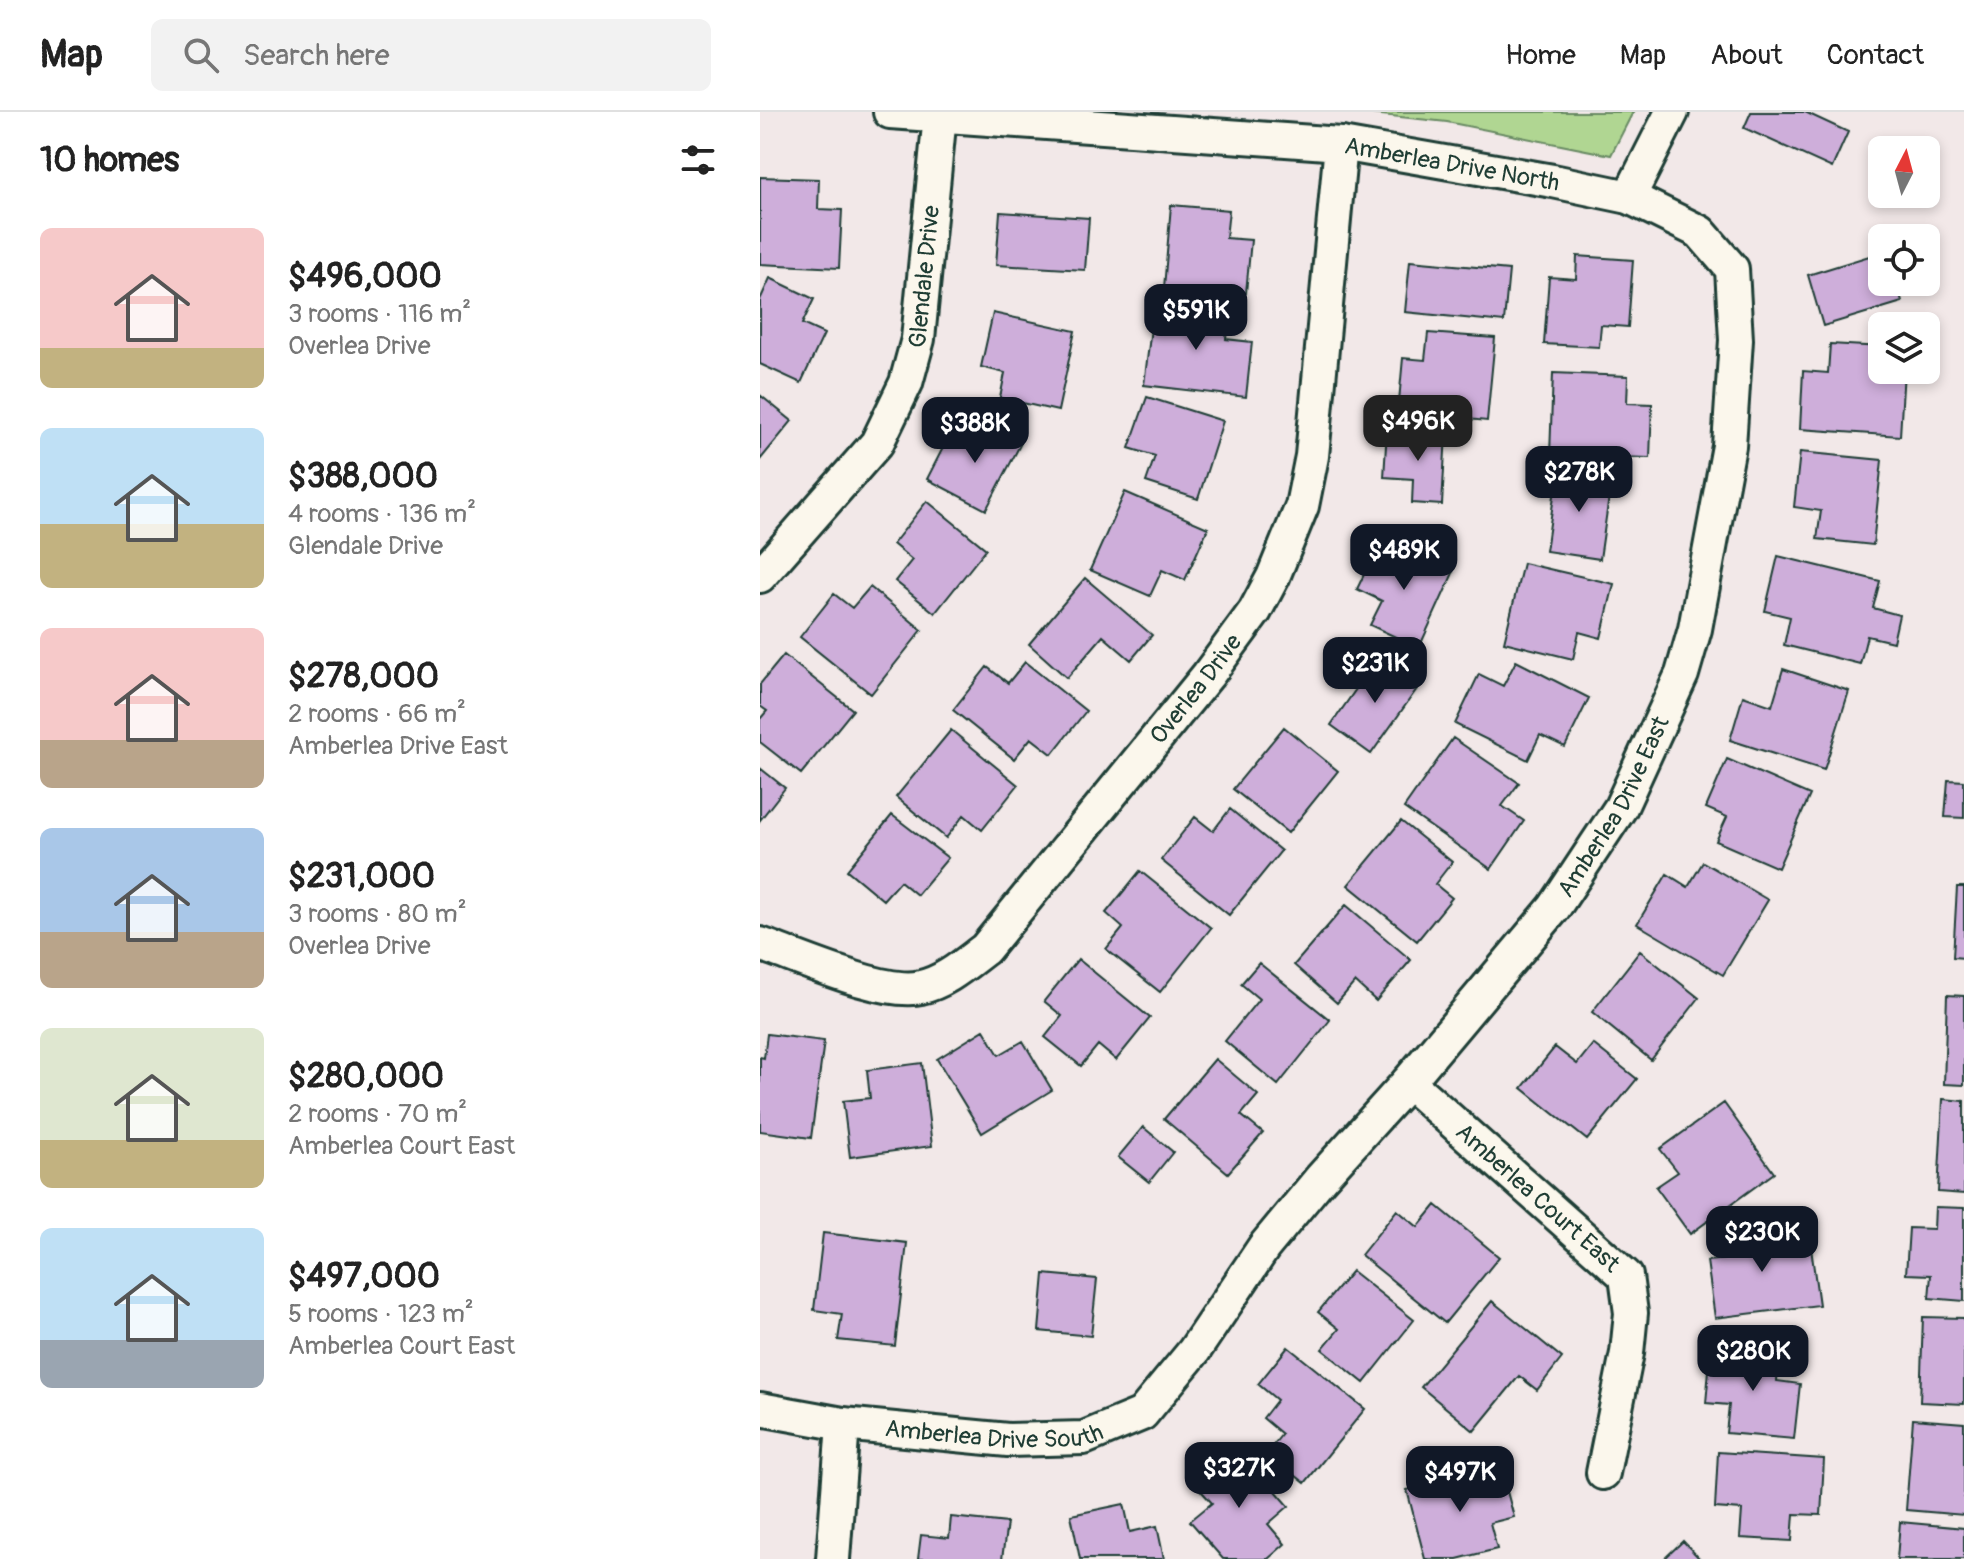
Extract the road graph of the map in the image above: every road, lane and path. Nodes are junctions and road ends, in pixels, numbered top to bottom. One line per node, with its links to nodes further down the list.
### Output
1 (890, 112): 3 (street, Amberlea Drive North)
2 (1672, 112): 5 (street)
3 (940, 115): 4 (street, Amberlea Drive North); 6 (street, Glendale Drive)
4 (1341, 144): 5 (street, Amberlea Drive North); 7 (street, Overlea Drive)
5 (1629, 197): 8 (street, Amberlea Drive East)
6 (760, 576)
7 (760, 944)
8 (1408, 1082): 9 (street, Amberlea Drive East); 12 (street, Amberlea Court East)
9 (1194, 1351): 11 (street, Amberlea Drive South)
10 (760, 1409): 11 (street, Amberlea Drive South)
11 (843, 1424): 13 (street)
12 (1603, 1473)
13 (833, 1559)

